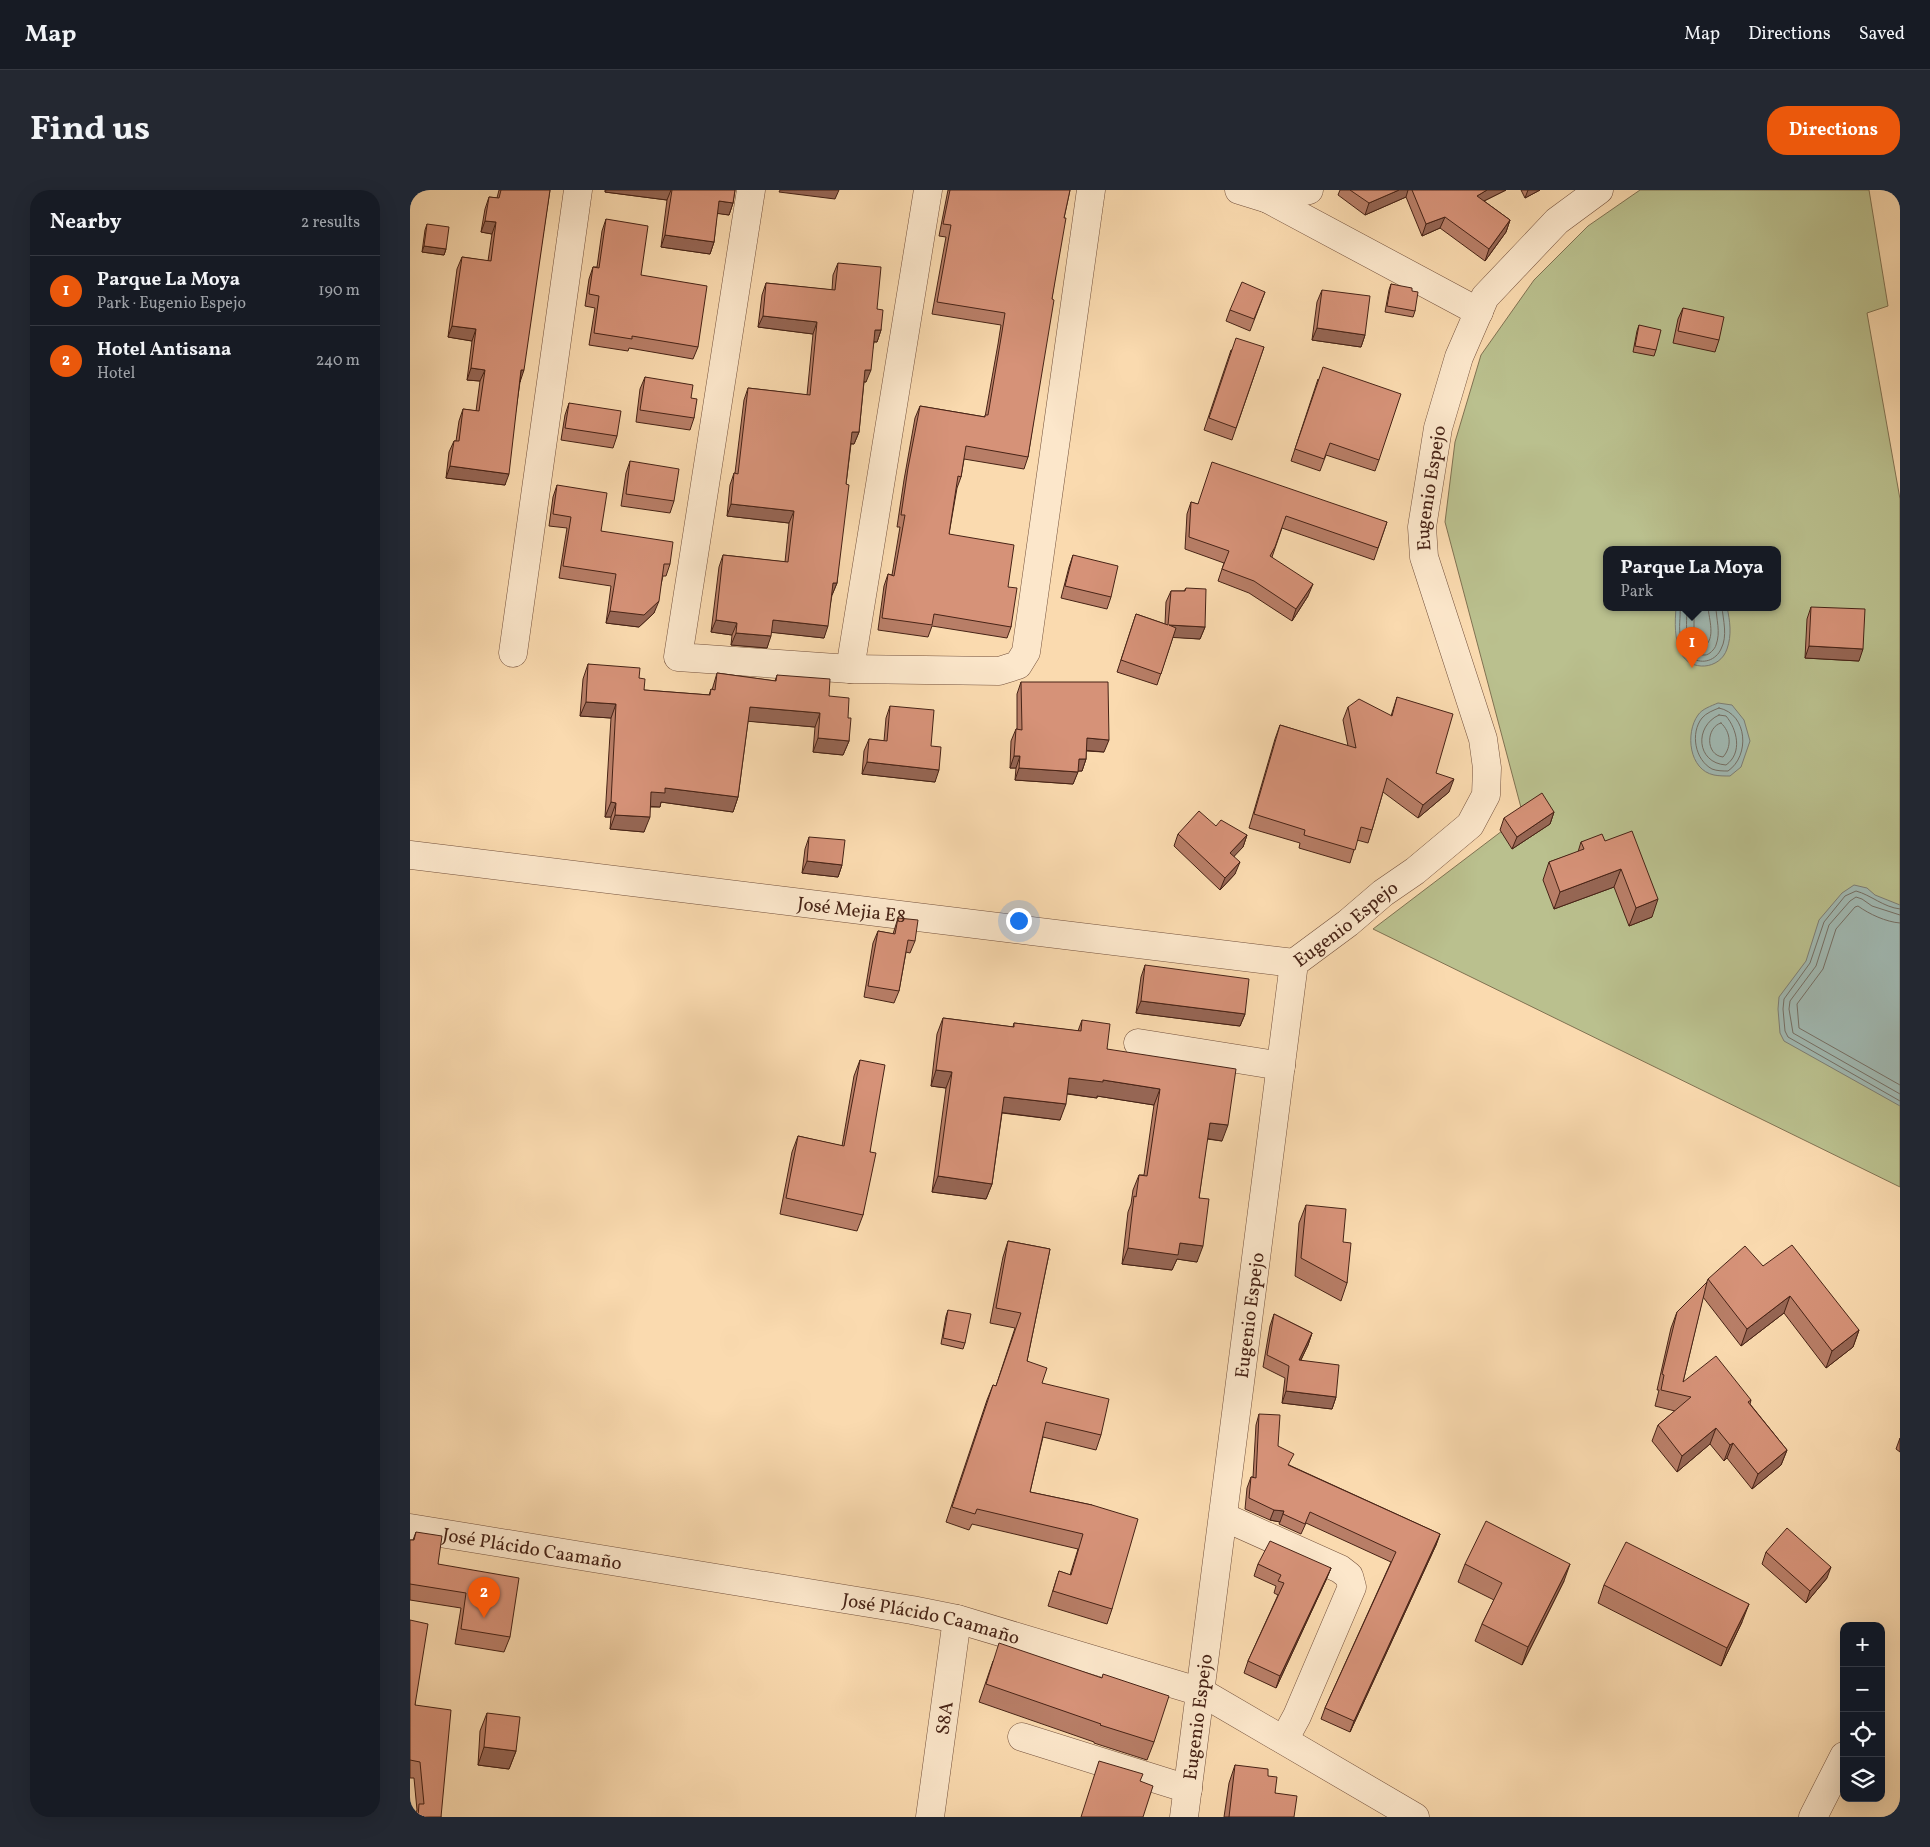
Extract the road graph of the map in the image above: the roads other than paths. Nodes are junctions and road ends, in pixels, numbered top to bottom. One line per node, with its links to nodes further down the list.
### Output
1 (578, 190): 10 (street)
2 (752, 190): 11 (street)
3 (928, 190): 11 (street)
4 (1091, 190): 11 (street)
5 (1238, 190): 8 (street)
6 (1309, 190): 8 (street)
7 (1599, 190): 9 (street, Eugenio Espejo)
8 (1268, 199): 9 (street)
9 (1479, 312): 13 (street, Eugenio Espejo)
10 (513, 654)
11 (850, 669)
12 (410, 854): 13 (street, José Mejia E8)
13 (1294, 963): 15 (street, Eugenio Espejo)
14 (1138, 1043): 15 (street)
15 (1281, 1066): 16 (street, Eugenio Espejo)
16 (1224, 1517): 19 (street, Eugenio Espejo); 21 (street)
17 (410, 1528): 18 (street, José Plácido Caamaño)
18 (957, 1619): 19 (street, José Plácido Caamaño); 24 (street, S8A)
19 (1201, 1692): 21 (street, José Plácido Caamaño); 23 (street, Eugenio Espejo)
20 (1022, 1737): 23 (street)
21 (1284, 1740): 26 (street, José Plácido Caamaño)
22 (1843, 1757): 27 (street)
23 (1188, 1789): 25 (street, Eugenio Espejo)
24 (930, 1817)
25 (1184, 1817)
26 (1415, 1817)
27 (1813, 1817)

